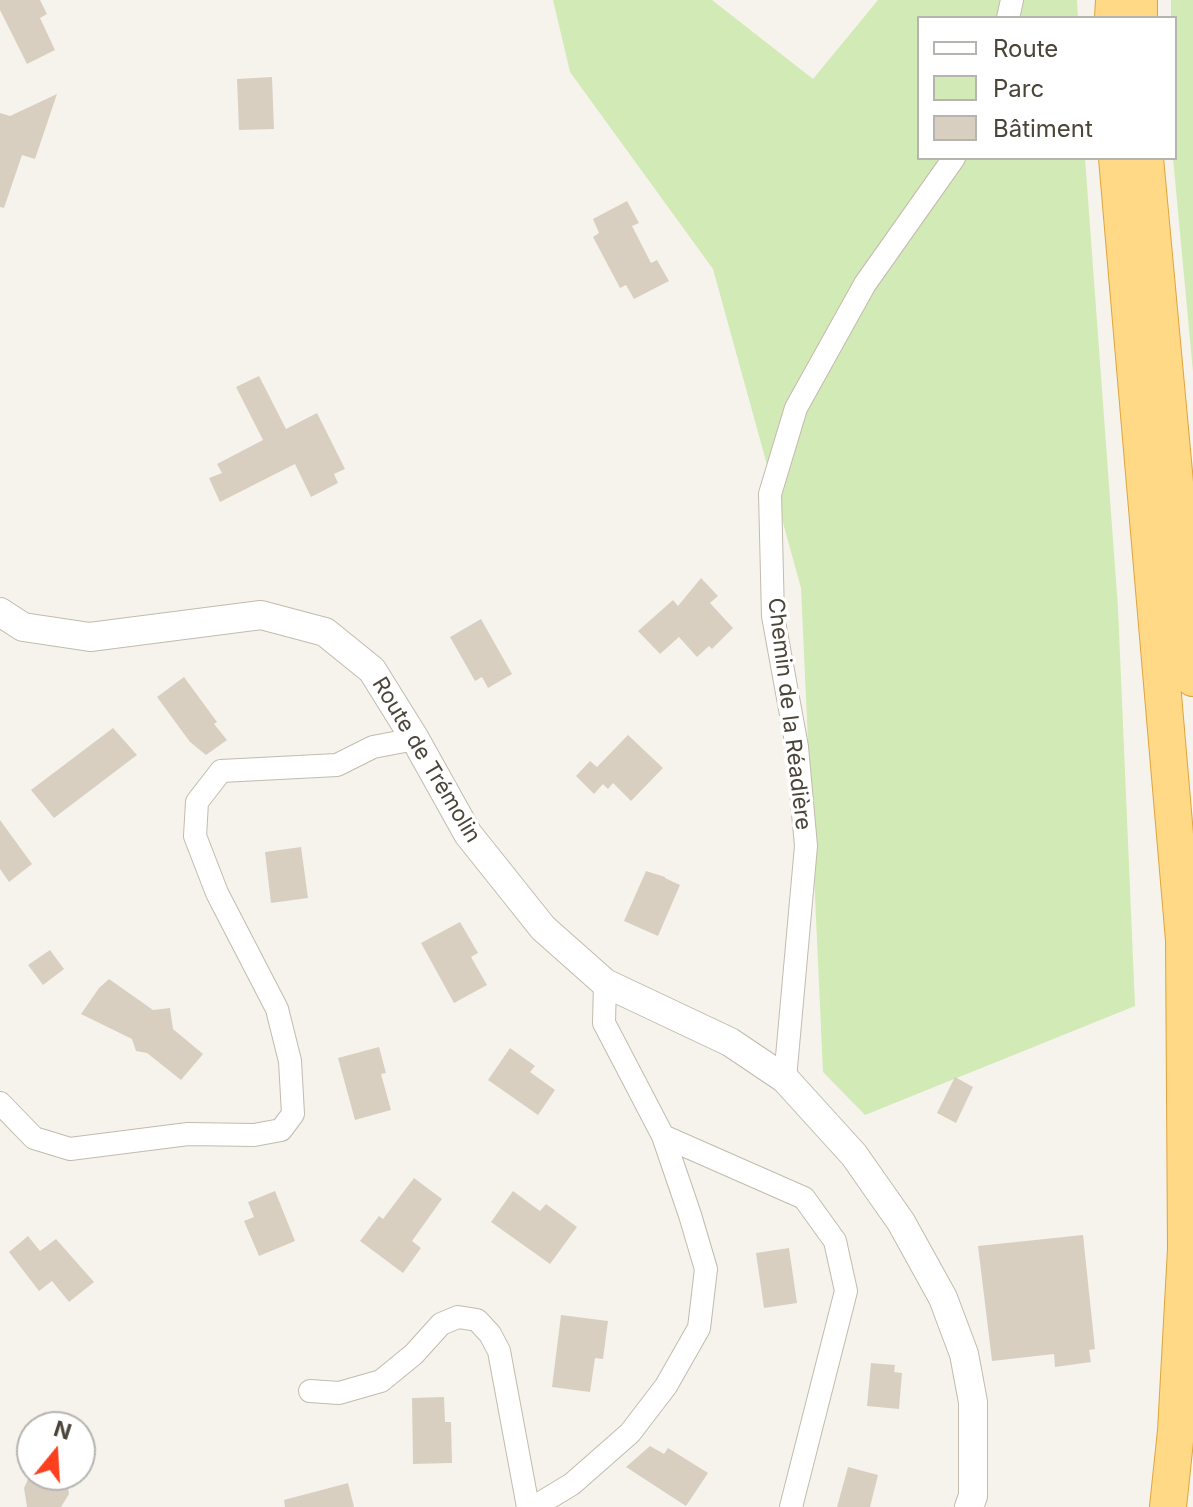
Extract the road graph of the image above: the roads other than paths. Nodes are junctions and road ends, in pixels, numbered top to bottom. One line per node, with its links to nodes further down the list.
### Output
1 (953, 160): 8 (street, Chemin de la Réadière)
2 (1117, 160): 17 (highway)
3 (1145, 160): 5 (highway)
4 (0, 612): 6 (street, Route de Trémolin)
5 (1193, 678)
6 (415, 739): 7 (street, Route de Trémolin); 9 (street)
7 (605, 983): 8 (street, Route de Trémolin); 10 (street)
8 (785, 1079): 16 (street, Route de Trémolin)
9 (0, 1103)
10 (663, 1136): 14 (street); 15 (street)
11 (310, 1391): 13 (street)
12 (1193, 1495): 18 (highway)
13 (528, 1507)
14 (534, 1507)
15 (791, 1507)
16 (969, 1507)
17 (1168, 1507)
18 (1192, 1507)

